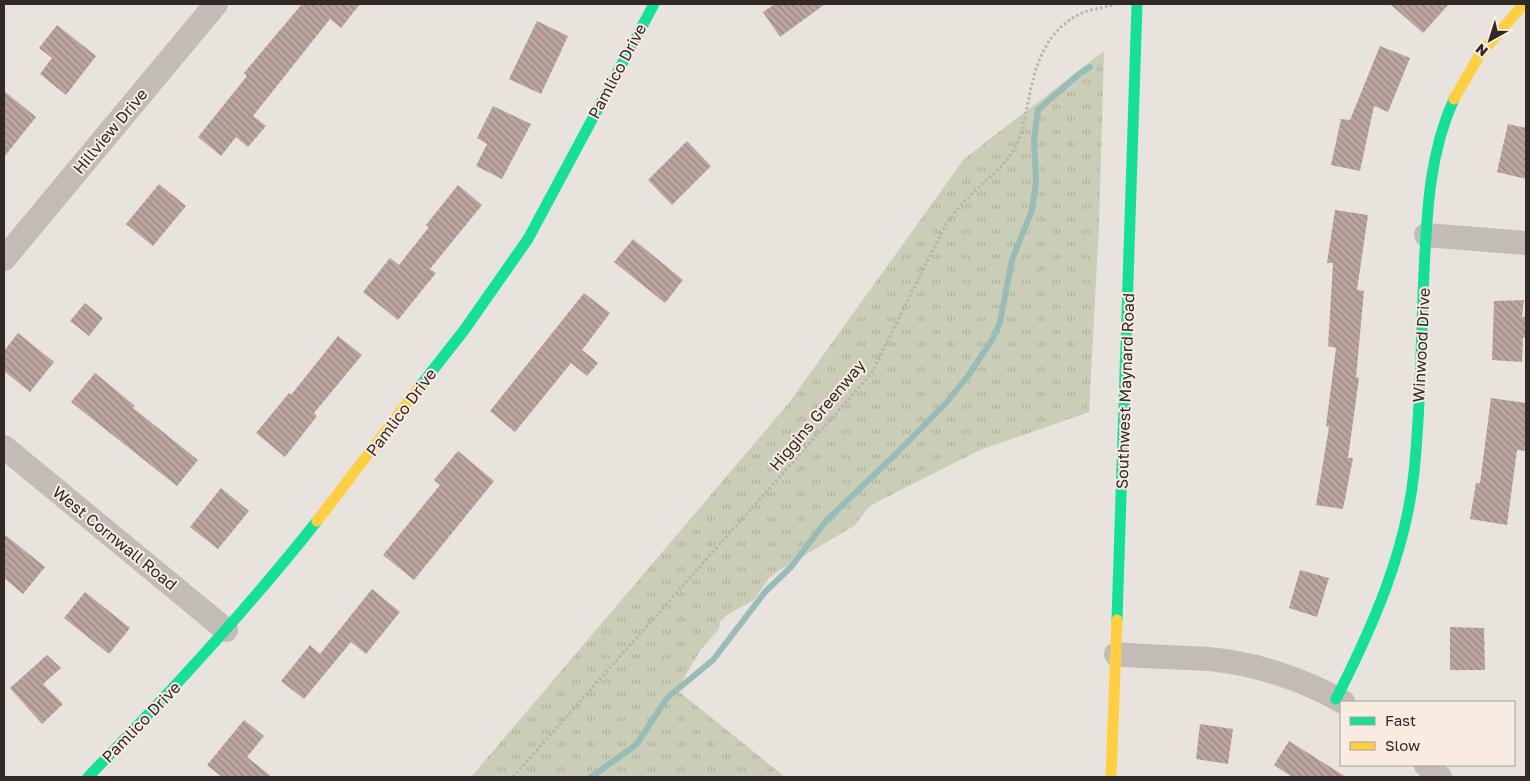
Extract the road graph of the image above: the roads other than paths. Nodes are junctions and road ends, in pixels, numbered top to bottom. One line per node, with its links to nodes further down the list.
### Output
1 (216, 4): 7 (street, Hillview Drive)
2 (654, 4): 9 (street, Pamlico Drive)
3 (1137, 4): 10 (street, Southwest Maynard Road)
4 (1524, 4): 5 (street, Winwood Drive)
5 (1426, 235): 6 (street); 11 (street, Winwood Drive)
6 (1526, 243)
7 (4, 259)
8 (4, 447): 9 (street, West Cornwall Road)
9 (226, 630): 13 (street, Pamlico Drive)
10 (1116, 654): 11 (street); 14 (street, Southwest Maynard Road)
11 (1340, 700)
12 (1427, 766): 15 (street)
13 (88, 777)
14 (1111, 777)
15 (1440, 777)

